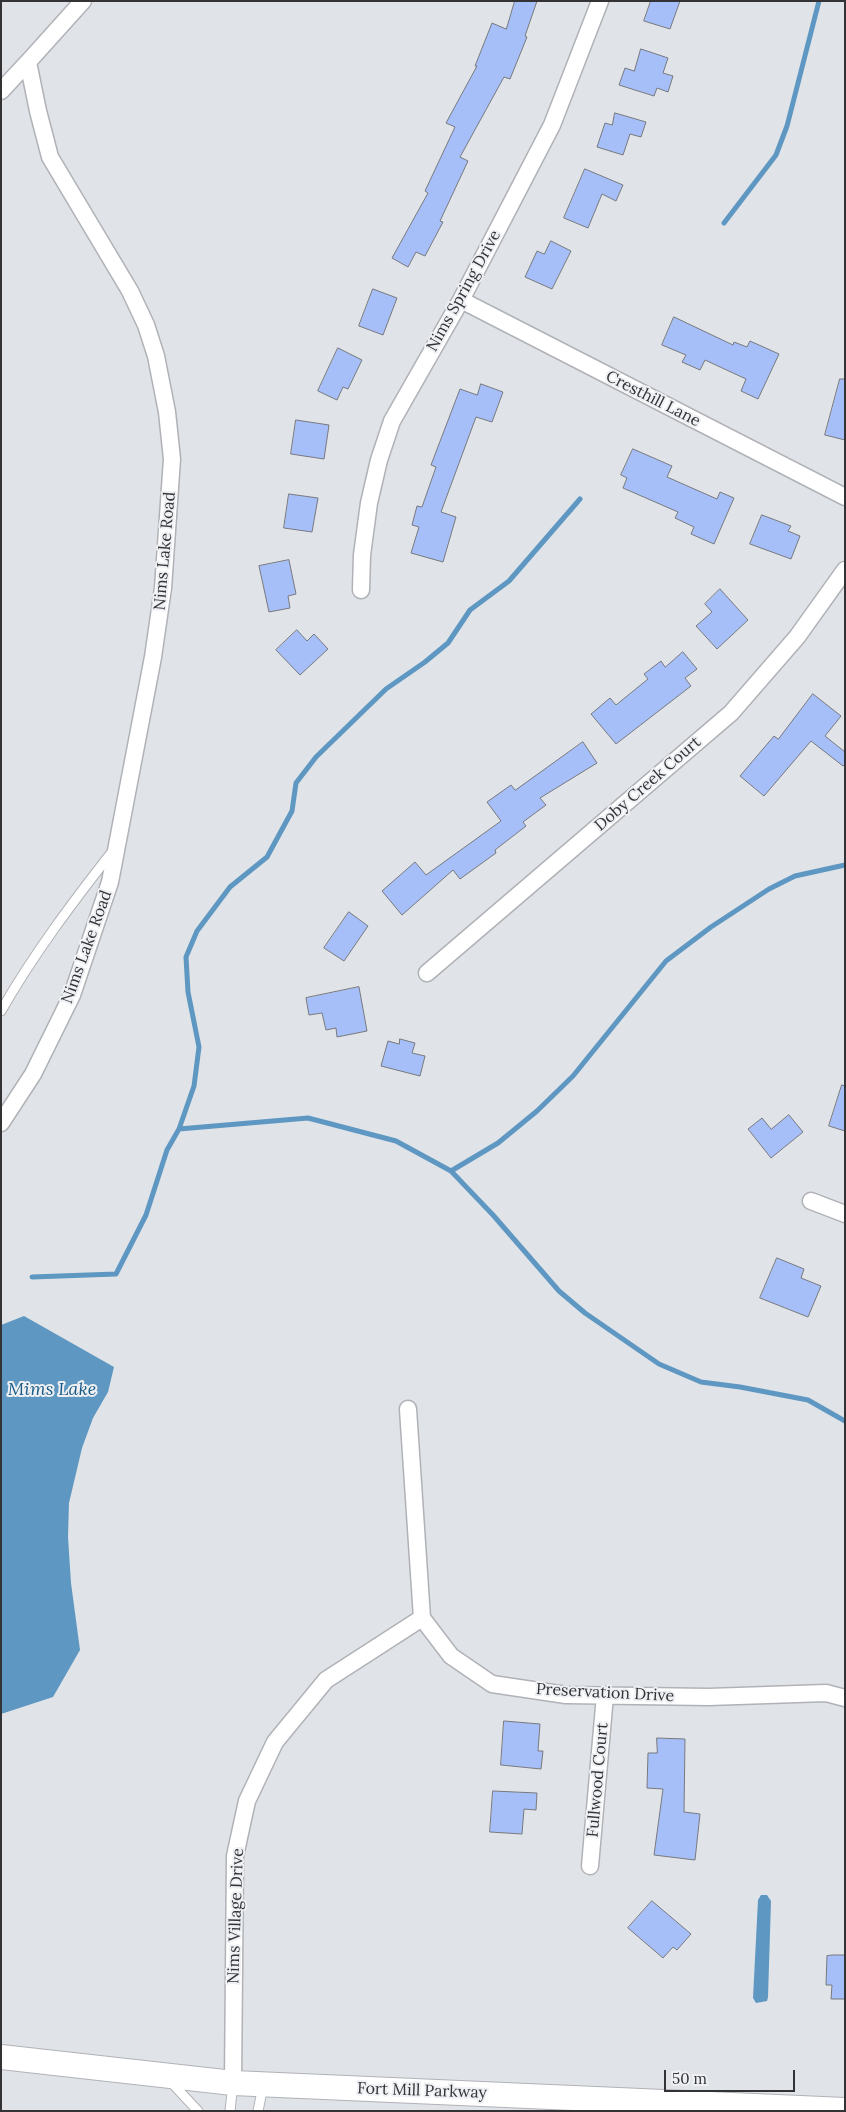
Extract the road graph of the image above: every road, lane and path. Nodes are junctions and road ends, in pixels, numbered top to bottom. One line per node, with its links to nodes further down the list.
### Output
1 (83, 1): 3 (street)
2 (600, 1): 5 (street, Nims Spring Drive)
3 (28, 62): 4 (street); 9 (street, Nims Lake Road)
4 (1, 91)
5 (461, 300): 6 (street, Cresthill Lane); 8 (street, Nims Spring Drive)
6 (845, 497)
7 (845, 570): 10 (street, Doby Creek Court)
8 (361, 590)
9 (117, 846): 11 (lane); 12 (street, Nims Lake Road)
10 (427, 973)
11 (1, 1012)
12 (1, 1123)
13 (811, 1201): 14 (street)
14 (845, 1214)
15 (408, 1409): 16 (street)
16 (422, 1618): 17 (street, Preservation Drive); 22 (street, Nims Village Drive)
17 (605, 1695): 18 (street, Preservation Drive); 19 (street, Fullwood Court)
18 (845, 1698)
19 (590, 1866)
20 (1, 2057): 21 (main road, Fort Mill Parkway)
21 (165, 2076): 22 (main road, Fort Mill Parkway); 25 (lane)
22 (233, 2083): 23 (main road, Fort Mill Parkway); 26 (lane)
23 (263, 2084): 24 (main road, Fort Mill Parkway); 27 (lane)
24 (845, 2110)
25 (198, 2111)
26 (230, 2111)
27 (258, 2111)

